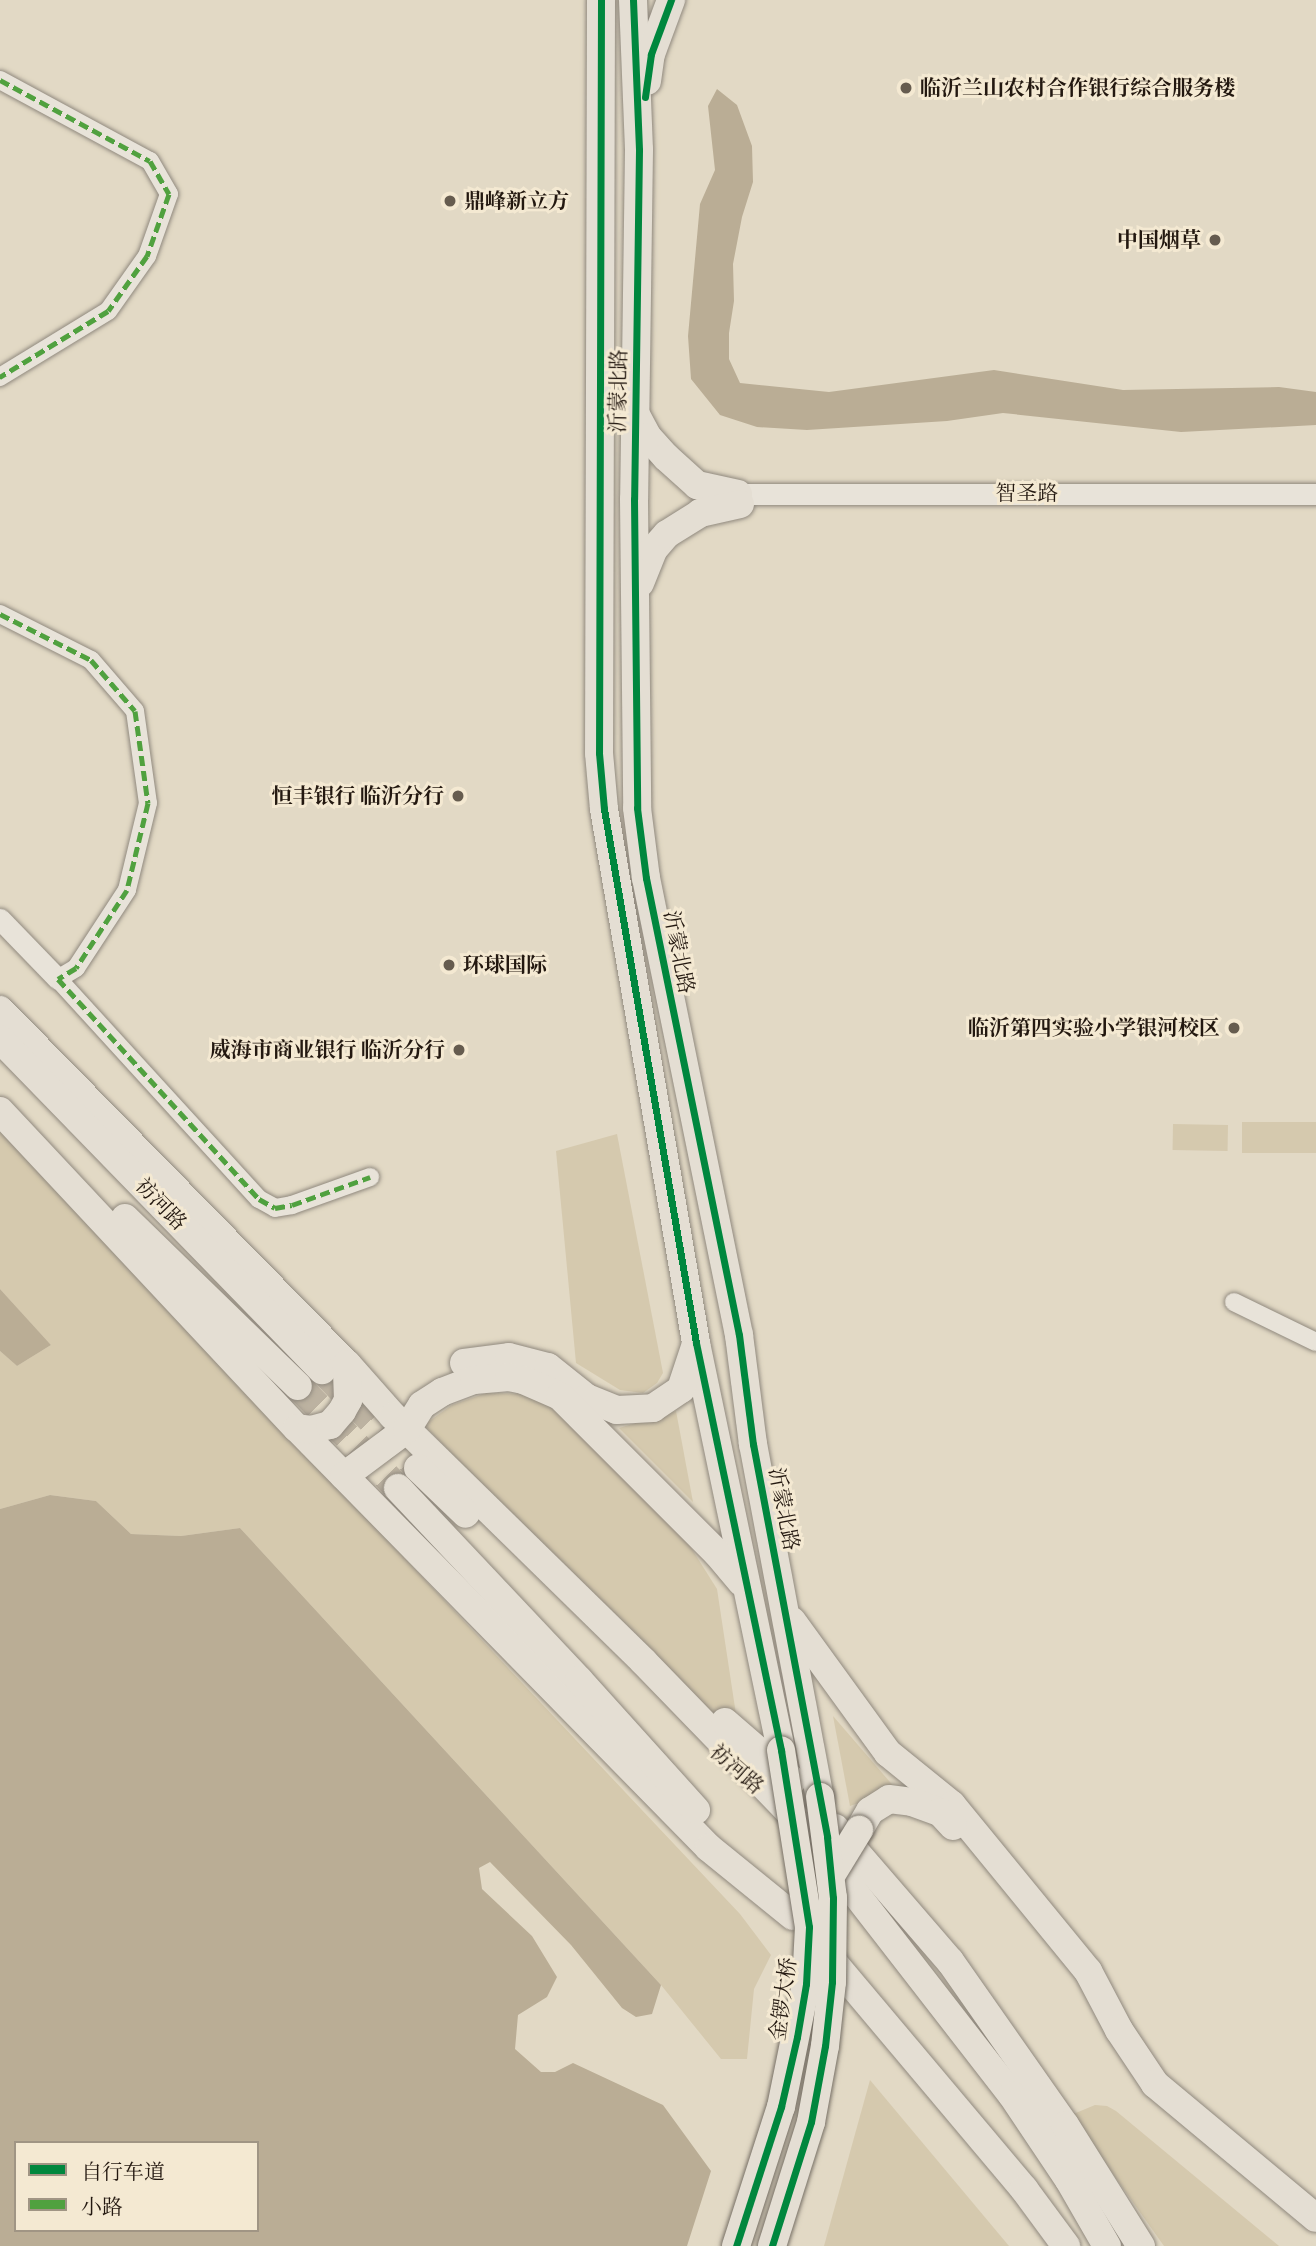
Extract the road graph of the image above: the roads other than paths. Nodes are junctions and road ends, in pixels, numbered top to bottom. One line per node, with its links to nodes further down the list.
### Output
1 (586, 0): 6 (main road)
2 (601, 0): 6 (main road, 沂蒙北路)
3 (633, 0): 7 (main road, 沂蒙北路)
4 (671, 0): 7 (main road)
5 (0, 80): 8 (street)
6 (600, 128): 25 (main road, 沂蒙北路)
7 (639, 149): 9 (main road, 沂蒙北路)
8 (0, 377)
9 (635, 413): 11 (main road); 13 (main road, 沂蒙北路)
10 (1316, 494): 11 (street, 智圣路)
11 (739, 499): 12 (street, 智圣路); 13 (main road)
12 (1316, 504)
13 (635, 595): 35 (main road, 沂蒙北路)
14 (0, 614): 17 (street)
15 (0, 919): 17 (street)
16 (0, 929): 17 (street)
17 (58, 979): 22 (street)
18 (0, 1010): 26 (main road)
19 (0, 1039): 26 (main road, 祊河路)
20 (0, 1097): 27 (main road, 祊河路)
21 (0, 1111): 29 (main road)
22 (370, 1177)
23 (1234, 1302): 24 (street)
24 (1316, 1342)
25 (696, 1343): 28 (main road); 34 (main road, 沂蒙北路)
26 (334, 1367): 28 (main road); 29 (main road)
27 (298, 1386)
28 (400, 1422): 31 (main road); 33 (main road); 34 (main road)
29 (297, 1427): 31 (main road)
30 (418, 1468): 37 (main road, 祊河路)
31 (344, 1476): 39 (main road)
32 (398, 1488): 39 (main road)
33 (552, 1572): 37 (main road); 42 (main road)
34 (745, 1587): 36 (main road, 沂蒙北路)
35 (786, 1613): 38 (main road, 沂蒙北路, bridge); 43 (main road)
36 (781, 1750): 45 (main road, 金锣大桥, bridge)
37 (807, 1830): 40 (main road, 祊河路)
38 (832, 1886): 44 (main road, bridge); 46 (main road, 金锣大桥, bridge)
39 (793, 1916): 41 (main road)
40 (930, 1990): 42 (main road); 49 (main road, 祊河路)
41 (876, 2010): 47 (main road); 48 (main road)
42 (1065, 2125): 50 (main road)
43 (1316, 2218)
44 (1316, 2239)
45 (736, 2246)
46 (772, 2246)
47 (1041, 2246)
48 (1066, 2246)
49 (1107, 2246)
50 (1141, 2246)

